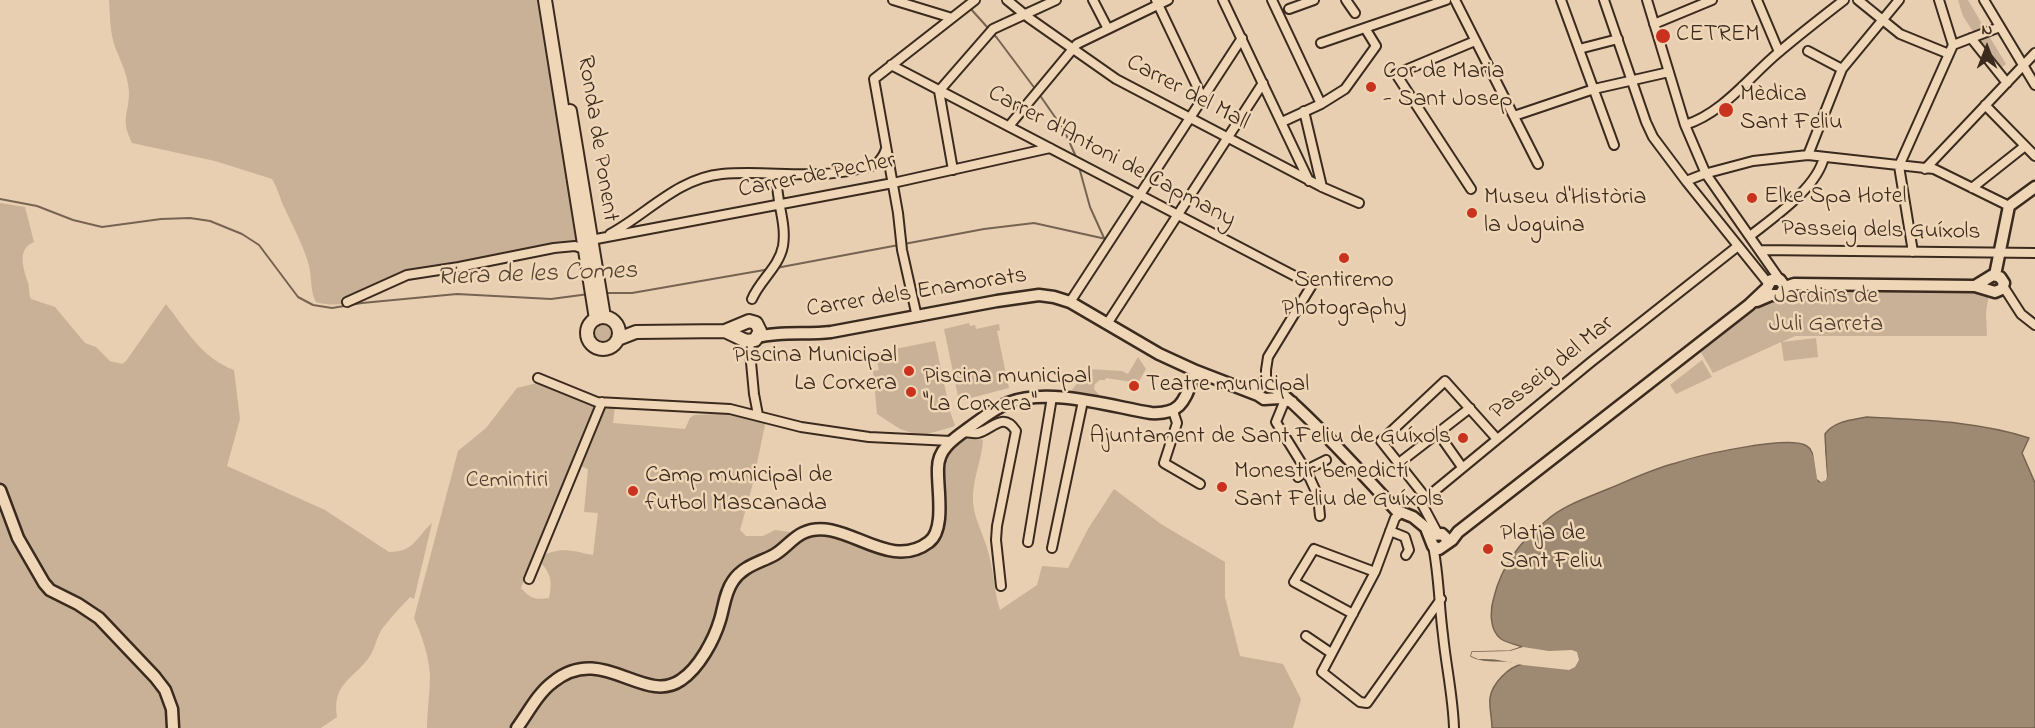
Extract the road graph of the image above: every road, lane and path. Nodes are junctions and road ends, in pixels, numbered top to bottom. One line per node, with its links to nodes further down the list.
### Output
1 (545, 0): 93 (main road)
2 (553, 0): 93 (main road, Ronda de Ponent)
3 (893, 0): 29 (street)
4 (1007, 0): 28 (street, Carrer del Mall)
5 (1056, 0): 28 (street)
6 (1094, 0): 34 (street)
7 (1168, 0): 25 (street)
8 (1223, 0): 35 (street)
9 (1272, 0): 58 (street)
10 (1314, 0): 26 (street)
11 (1346, 0): 27 (street)
12 (1446, 0): 33 (street)
13 (1455, 0): 38 (street)
14 (1562, 0): 42 (street)
15 (1604, 0): 37 (street)
16 (1647, 0): 31 (street)
17 (1712, 0): 31 (street)
18 (1757, 0): 44 (street)
19 (1844, 0): 44 (street)
20 (1858, 0): 30 (street)
21 (1899, 0): 30 (street)
22 (1939, 0): 40 (street)
23 (1984, 0): 32 (street)
24 (973, 1): 29 (street)
25 (1157, 2): 34 (street); 57 (street)
26 (1289, 9)
27 (1355, 13)
28 (1025, 15): 41 (street, Carrer del Mall); 56 (street)
29 (952, 18): 47 (street)
30 (1882, 19): 46 (street); 49 (street)
31 (1654, 24): 50 (street)
32 (2000, 27): 36 (street); 48 (street)
33 (1365, 28): 39 (street); 58 (street)
34 (1108, 29): 41 (street)
35 (1242, 38): 52 (street); 57 (street)
36 (1971, 38): 40 (street); 53 (street)
37 (1618, 39): 42 (street); 51 (street)
38 (1476, 41): 61 (street); 86 (street)
39 (1321, 43)
40 (1953, 45): 46 (street)
41 (1072, 48): 62 (street, Carrer del Mall); 65 (street)
42 (1579, 49): 55 (street)
43 (1808, 51): 49 (street)
44 (1779, 52): 64 (street)
45 (2035, 53): 48 (street)
46 (1949, 54): 75 (street)
47 (891, 65): 56 (street, Carrer d'Antoni de Capmany); 70 (street)
48 (2023, 65): 53 (street); 54 (street)
49 (1842, 69): 71 (street)
50 (1668, 72): 51 (street); 64 (street)
51 (1632, 80): 55 (street); 81 (street)
52 (1263, 83): 63 (street); 66 (street)
53 (2007, 83): 59 (street)
54 (2035, 85)
55 (1594, 89): 61 (street); 67 (street)
56 (939, 91): 65 (street, Carrer d'Antoni de Capmany); 77 (street)
57 (1203, 99): 62 (street)
58 (1321, 104): 60 (street)
59 (1985, 105): 68 (street); 76 (street)
60 (1304, 111): 63 (street); 83 (street)
61 (1514, 116): 74 (street)
62 (1190, 118): 66 (street, Carrer del Mall); 87 (street)
63 (1282, 122): 80 (street)
64 (1685, 125): 78 (street)
65 (1009, 126): 69 (street, Carrer d'Antoni de Capmany)
66 (1229, 139): 80 (street, Carrer del Mall); 91 (street)
67 (1614, 145)
68 (2025, 146): 72 (street); 85 (street)
69 (1050, 148): 77 (street, Carrer de Pecher); 87 (street, Carrer d'Antoni de Capmany)
70 (886, 149): 79 (street); 82 (street)
71 (1808, 155): 73 (street); 78 (street)
72 (2035, 156)
73 (1824, 157): 75 (street); 92 (street)
74 (1538, 164)
75 (1899, 166): 76 (street); 96 (street)
76 (1925, 169): 85 (street)
77 (953, 170): 82 (street, Carrer de Pecher)
78 (1706, 174): 81 (street); 92 (street)
79 (777, 175): 89 (street); 93 (street)
80 (1309, 181): 83 (street, Carrer del Mall)
81 (1686, 181): 94 (street)
82 (893, 183): 89 (street, Carrer de Pecher); 105 (street)
83 (1322, 187): 88 (street, Carrer del Mall)
84 (2035, 187): 90 (main road)
85 (1972, 188): 90 (street)
86 (1471, 189)
87 (1141, 195): 91 (street, Carrer d'Antoni de Capmany); 104 (street)
88 (1359, 203)
89 (780, 204): 93 (street, Carrer de Pecher); 102 (street)
90 (2009, 206): 98 (main road)
91 (1180, 215): 108 (street); 115 (street, Carrer d'Antoni de Capmany)
92 (1750, 236): 95 (street)
93 (586, 243): 103 (street, Carrer de Pecher); 106 (main road)
94 (1738, 246): 101 (street); 125 (street, Passeig del Mar)
95 (1760, 249): 96 (street, Passeig dels Guíxols); 100 (street)
96 (1913, 252): 98 (street, Passeig dels Guíxols)
97 (2035, 253): 98 (street, Passeig dels Guíxols)
98 (2001, 254): 99 (main road)
99 (1995, 280): 100 (main road); 109 (street)
100 (1783, 283): 101 (main road); 101 (main road)
101 (1768, 289): 138 (main road)
102 (752, 299)
103 (347, 302)
104 (1070, 302): 105 (main road, Carrer dels Enamorats); 108 (main road, Carrer dels Enamorats)
105 (917, 317): 111 (main road, Carrer dels Enamorats)
106 (600, 318): 107 (main road); 112 (main road)
107 (617, 324): 110 (main road); 112 (main road)
108 (1107, 324): 113 (main road, Carrer dels Enamorats)
109 (2035, 325)
110 (636, 332): 111 (main road); 112 (main road)
111 (753, 334): 122 (street)
112 (618, 339)
113 (1196, 371): 115 (main road, Carrer dels Enamorats); 121 (main road)
114 (538, 378): 119 (street)
115 (1265, 389): 118 (main road, Carrer dels Enamorats)
116 (1052, 397): 117 (main road); 123 (main road); 139 (street)
117 (1083, 401): 121 (main road); 140 (street)
118 (1288, 401): 130 (street); 135 (main road, Carrer dels Enamorats)
119 (602, 402): 122 (street); 143 (street)
120 (1470, 408): 124 (street); 125 (street); 128 (street)
121 (1173, 411): 132 (street)
122 (758, 415): 126 (street)
123 (963, 432): 126 (main road); 144 (street)
124 (1438, 433): 128 (street); 129 (street)
125 (1497, 439): 129 (street, Passeig del Mar)
126 (951, 441): 150 (main road)
127 (1326, 460): 130 (street)
128 (1399, 463): 134 (street)
129 (1462, 467): 134 (street, Passeig del Mar)
130 (1306, 470): 131 (street); 136 (street)
131 (1298, 477)
132 (1200, 484)
133 (0, 490): 149 (main road)
134 (1426, 498): 138 (street)
135 (1401, 513): 137 (street); 138 (main road, Carrer dels Enamorats)
136 (1320, 516)
137 (1390, 531): 141 (street); 142 (street)
138 (1437, 541): 145 (street)
139 (1028, 542)
140 (1053, 548)
141 (1406, 555)
142 (1375, 572): 146 (street); 146 (street)
143 (529, 579)
144 (1001, 586)
145 (1441, 599): 148 (street); 151 (street)
146 (1353, 614): 148 (street)
147 (1306, 636): 148 (street)
148 (1331, 653)
149 (173, 728)
150 (517, 728)
151 (1454, 728)

